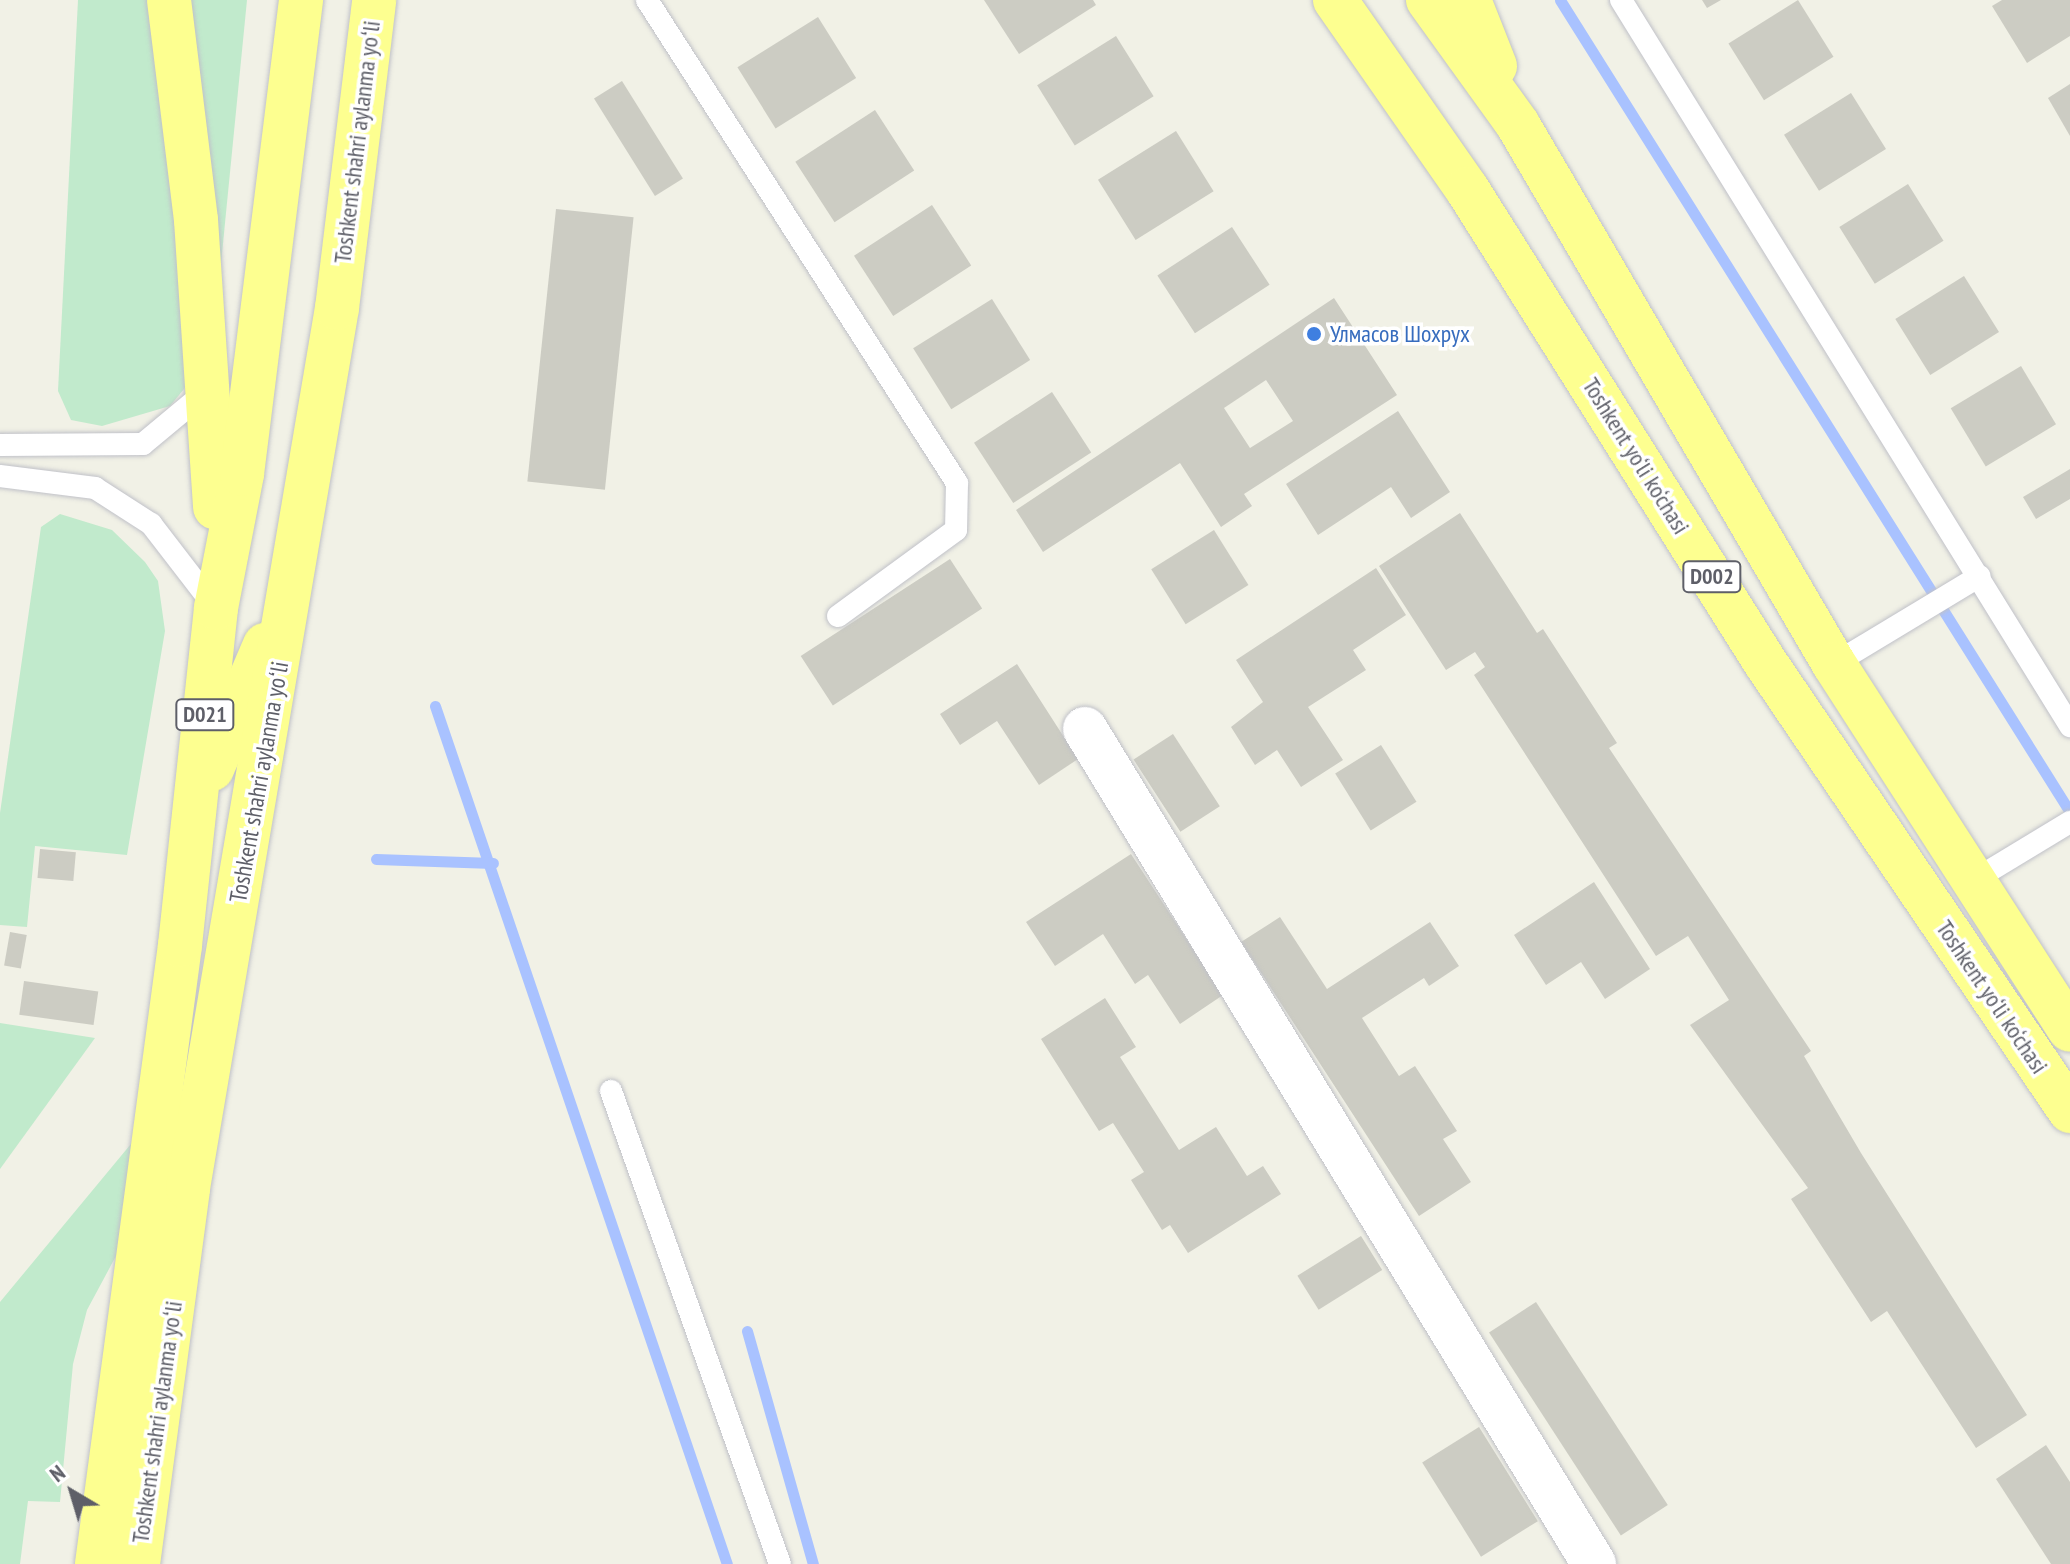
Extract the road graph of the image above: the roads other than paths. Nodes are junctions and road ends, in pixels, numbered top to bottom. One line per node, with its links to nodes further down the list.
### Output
1 (169, 0): 10 (highway)
2 (301, 0): 15 (highway, Toshkent shahri aylanma yoʻli / D021)
3 (374, 0): 13 (highway, Toshkent shahri aylanma yoʻli / D021)
4 (647, 0): 16 (lane)
5 (1335, 0): 25 (highway, Toshkent yo‘li ko‘chasi / D002)
6 (1428, 0): 9 (highway, Toshkent yo‘li ko‘chasi / D002)
7 (1469, 0): 9 (highway)
8 (1621, 0): 14 (lane)
9 (1518, 125): 17 (highway, Toshkent yo‘li ko‘chasi / D002)
10 (210, 388): 11 (lane); 15 (highway)
11 (0, 445)
12 (0, 476): 15 (lane)
13 (296, 573): 20 (highway); 27 (highway, Toshkent shahri aylanma yoʻli / D021)
14 (1980, 576): 17 (lane); 18 (lane)
15 (216, 608): 20 (highway, Toshkent shahri aylanma yoʻli / D021)
16 (838, 616)
17 (1834, 664): 22 (highway, Toshkent yo‘li ko‘chasi / D002)
18 (2070, 726)
19 (1085, 729): 29 (street)
20 (196, 808): 26 (highway, Toshkent shahri aylanma yoʻli / D021)
21 (2066, 824): 22 (lane)
22 (1971, 882): 23 (highway, Toshkent yo‘li ko‘chasi / D002)
23 (2070, 1030)
24 (611, 1091): 28 (lane)
25 (2070, 1111)
26 (97, 1564)
27 (138, 1564)
28 (780, 1564)
29 (1594, 1564)

